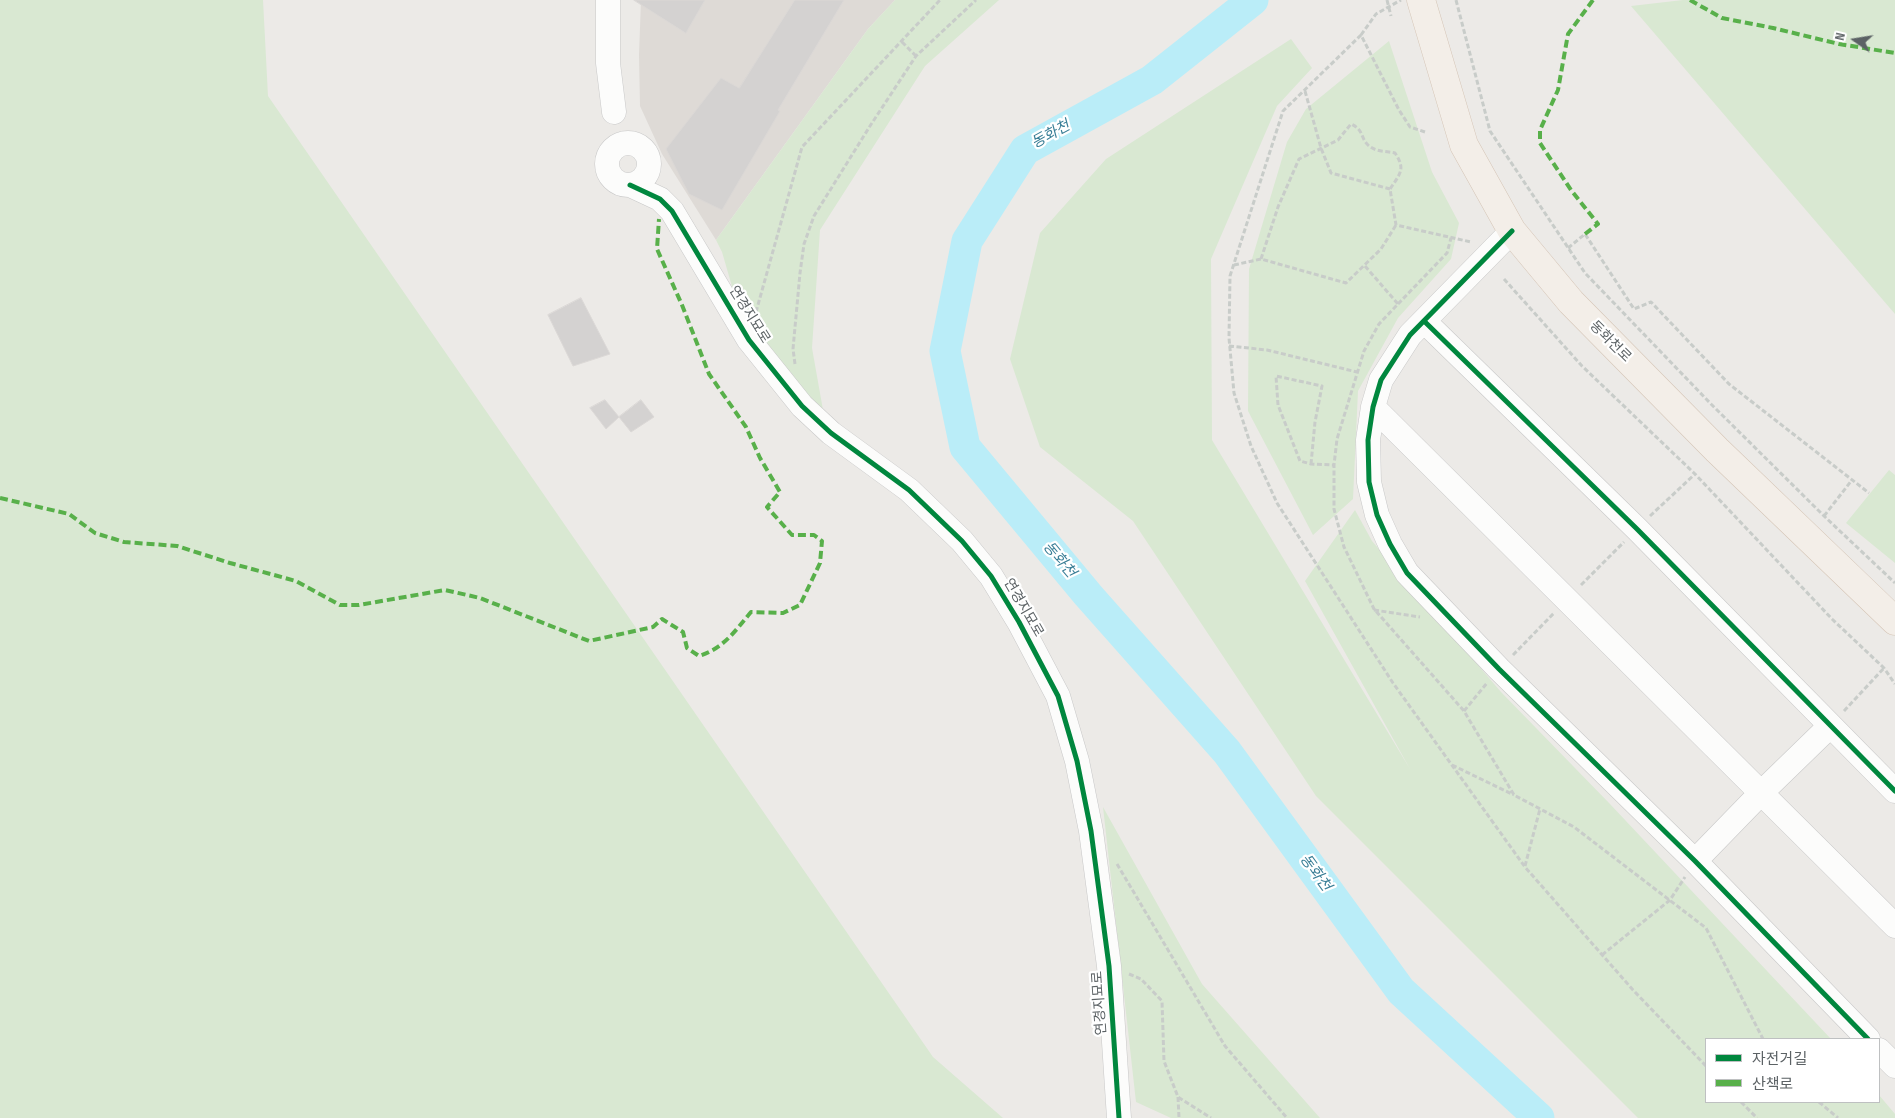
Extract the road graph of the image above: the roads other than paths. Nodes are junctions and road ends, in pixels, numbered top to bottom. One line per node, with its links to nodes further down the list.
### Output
1 (608, 0): 3 (street)
2 (1421, 0): 5 (main road, 동화천로)
3 (624, 146): 4 (street); 4 (street)
4 (639, 179): 15 (street, 연경지묘로)
5 (1512, 231): 6 (street); 8 (main road, 동화천로)
6 (1424, 321): 7 (street); 9 (street)
7 (1373, 407): 11 (street); 12 (street)
8 (1895, 621)
9 (1830, 726): 10 (street); 11 (street)
10 (1895, 791)
11 (1761, 793): 12 (street); 13 (street)
12 (1690, 868): 14 (street)
13 (1895, 926)
14 (1867, 1038)
15 (1119, 1118)

